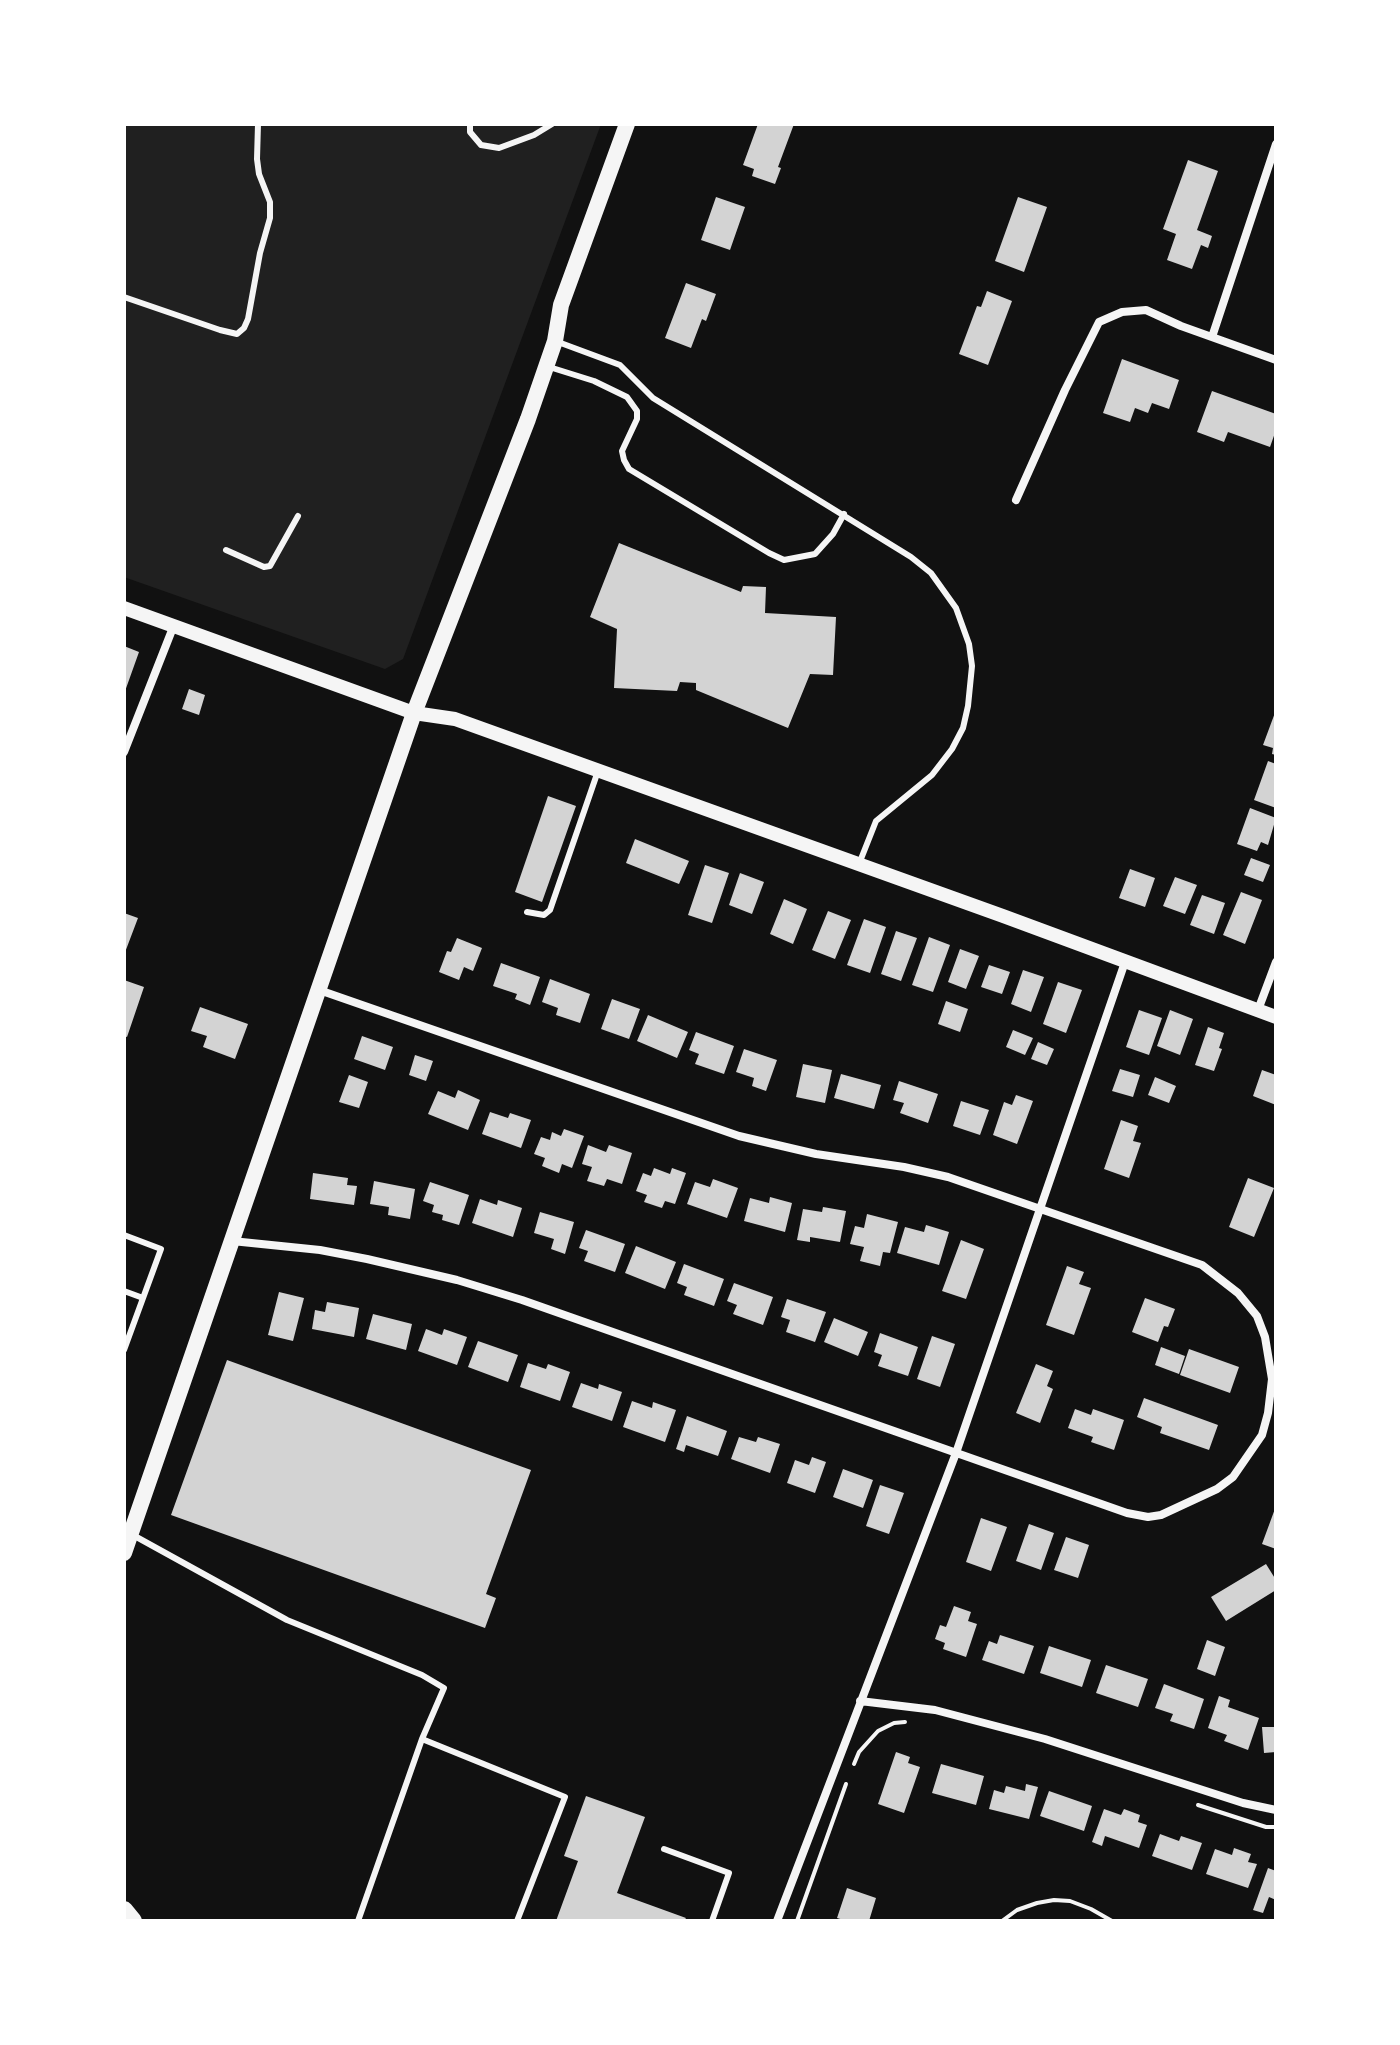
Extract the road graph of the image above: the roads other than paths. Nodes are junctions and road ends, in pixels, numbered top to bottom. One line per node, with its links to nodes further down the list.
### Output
1 (258, 124): 6 (lane)
2 (470, 124): 3 (lane)
3 (552, 124)
4 (627, 124): 8 (main road)
5 (1276, 144): 7 (street)
6 (124, 297)
7 (1212, 337): 9 (street); 13 (street)
8 (555, 341): 10 (main road); 11 (lane)
9 (1276, 360)
10 (546, 366): 12 (lane); 19 (main road)
11 (642, 387): 12 (lane); 14 (lane)
12 (630, 400): 14 (lane)
13 (1016, 500)
14 (844, 514): 22 (lane)
15 (298, 516): 16 (lane)
16 (226, 550)
17 (124, 608): 18 (street)
18 (174, 625): 19 (street); 20 (street)
19 (414, 713): 21 (street); 26 (main road)
20 (124, 752)
21 (598, 771): 22 (street); 23 (lane)
22 (859, 864): 24 (street)
23 (527, 912)
24 (1125, 962): 27 (street); 29 (street)
25 (1276, 962): 27 (street)
26 (319, 990): 29 (street); 31 (main road)
27 (1258, 1010): 28 (street)
28 (1276, 1017)
29 (1041, 1209): 35 (street); 35 (street)
30 (124, 1235): 33 (lane)
31 (231, 1241): 35 (street); 36 (main road)
32 (124, 1291): 33 (lane)
33 (143, 1298): 34 (lane)
34 (124, 1349)
35 (956, 1453): 38 (street)
36 (127, 1532): 37 (main road); 39 (lane)
37 (124, 1553)
38 (860, 1701): 40 (street); 47 (street)
39 (422, 1739): 44 (lane); 45 (lane)
40 (1276, 1810)
41 (664, 1849): 46 (lane)
42 (124, 1910): 43 (main road)
43 (133, 1921)
44 (358, 1921)
45 (517, 1921)
46 (712, 1921)
47 (777, 1921)

